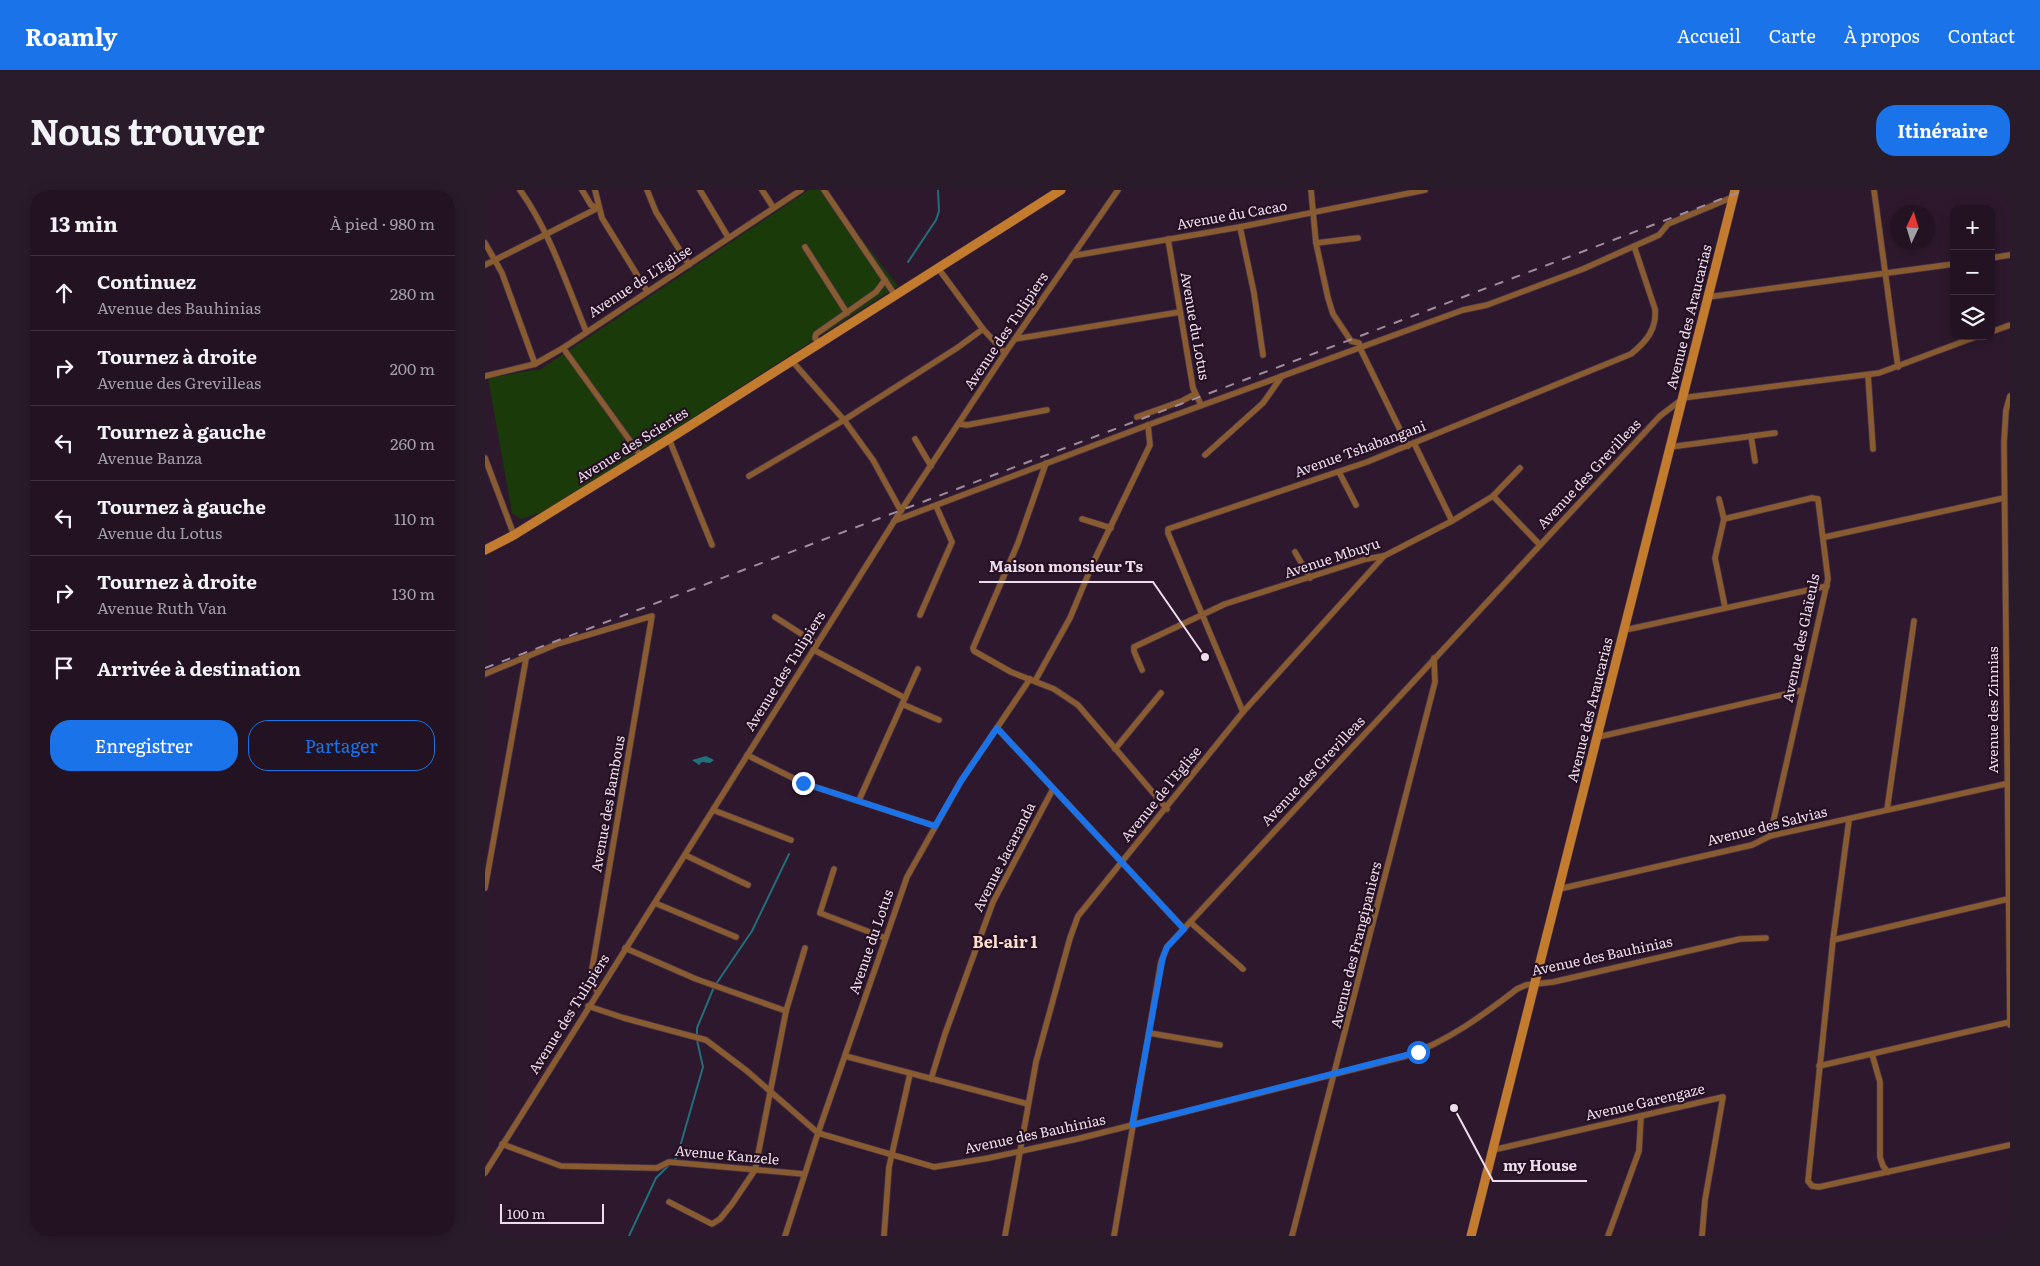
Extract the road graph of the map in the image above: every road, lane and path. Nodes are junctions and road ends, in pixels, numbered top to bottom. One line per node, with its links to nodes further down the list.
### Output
1 (520, 190): 19 (street)
2 (582, 190): 15 (street)
3 (595, 190): 15 (street)
4 (647, 190): 31 (street)
5 (700, 190): 20 (street)
6 (762, 190): 16 (street)
7 (801, 190): 16 (street, Avenue de L'Eglise)
8 (824, 190): 36 (street)
9 (1061, 190): 34 (street, Avenue des Scieries)
10 (1118, 190): 28 (street, Avenue des Tulipiers)
11 (1311, 190): 17 (street)
12 (1425, 190): 17 (street, Avenue du Cacao)
13 (1874, 190): 35 (street)
14 (1734, 194): 25 (street); 39 (street, Avenue des Araucarias)
15 (598, 208): 19 (street); 37 (street)
16 (773, 208): 20 (street, Avenue de L'Eglise)
17 (1313, 213): 18 (street, Avenue du Cacao); 24 (street)
18 (1240, 227): 22 (street, Avenue du Cacao); 52 (street)
19 (546, 235): 30 (street); 44 (street)
20 (728, 237): 31 (street, Avenue de L'Eglise)
21 (1358, 238): 24 (street)
22 (1168, 240): 28 (street, Avenue du Cacao); 40 (street, Avenue du Lotus)
23 (485, 243): 30 (street)
24 (1316, 243): 50 (street)
25 (1634, 246): 50 (street); 72 (street, Avenue Tshabangani)
26 (805, 247): 41 (street)
27 (2010, 255): 29 (street)
28 (1072, 256): 46 (street, Avenue des Tulipiers)
29 (1995, 257)
30 (495, 259): 32 (street); 54 (street)
31 (689, 264): 37 (street, Avenue de L'Eglise)
32 (485, 265)
33 (1950, 265): 35 (street)
34 (938, 268): 38 (street, Avenue des Scieries); 43 (street)
35 (1886, 275): 39 (street); 55 (street)
36 (885, 280): 38 (street); 41 (street)
37 (647, 291): 44 (street, Avenue de L'Eglise)
38 (895, 295): 48 (street, Avenue des Scieries)
39 (1708, 296): 61 (street, Avenue des Araucarias)
40 (1180, 312): 46 (street); 59 (street, Avenue du Lotus)
41 (847, 313): 48 (street)
42 (2010, 325): 45 (street)
43 (983, 328): 51 (street); 65 (street)
44 (586, 331): 49 (street, Avenue de L'Eglise)
45 (1995, 331)
46 (1015, 339): 51 (street, Avenue des Tulipiers)
47 (1968, 340): 55 (street)
48 (819, 344): 53 (street, Avenue des Scieries)
49 (563, 348): 54 (street, Avenue de L'Eglise); 78 (street)
50 (1361, 348): 58 (street); 73 (street)
51 (1005, 353): 66 (street, Avenue des Tulipiers)
52 (1263, 355)
53 (792, 361): 65 (street); 70 (street, Avenue des Scieries)
54 (535, 364): 57 (street, Avenue de L'Eglise)
55 (1898, 367): 56 (street)
56 (1868, 375): 61 (street); 76 (street)
57 (485, 376)
58 (1282, 376): 62 (street); 77 (street)
59 (1195, 394): 62 (street, Avenue du Lotus); 64 (street)
60 (2010, 396): 75 (street, Avenue des Zinnias)
61 (1682, 399): 74 (street, Avenue des Araucarias); 100 (street, Avenue des Grevilleas)
62 (1201, 405): 67 (street)
63 (1047, 410): 66 (street)
64 (1137, 417)
65 (845, 420): 85 (street); 91 (street)
66 (959, 424): 82 (street, Avenue des Tulipiers)
67 (1148, 425): 81 (street); 96 (street, Avenue du Lotus)
68 (1775, 433): 69 (street)
69 (1751, 436): 74 (street); 80 (street)
70 (669, 439): 78 (street, Avenue des Scieries); 99 (street)
71 (915, 439): 82 (street)
72 (1414, 443): 73 (street, Avenue Tshabangani); 95 (street)
73 (1408, 446): 84 (street, Avenue Tshabangani)
74 (1670, 447): 111 (street, Avenue des Araucarias)
75 (2007, 448): 87 (street, Avenue des Zinnias)
76 (1873, 449)
77 (1205, 455)
78 (641, 456): 97 (street, Avenue des Scieries)
79 (485, 458): 97 (street)
80 (1755, 461)
81 (1047, 463): 90 (street); 120 (street)
82 (931, 466): 91 (street, Avenue des Tulipiers)
83 (1520, 468): 86 (street, Avenue Mbuyu)
84 (1339, 472): 89 (street); 108 (street, Avenue Tshabangani)
85 (749, 476)
86 (1493, 496): 95 (street, Avenue Mbuyu); 100 (street)
87 (2004, 498): 98 (street); 118 (street, Avenue des Zinnias)
88 (1719, 499): 93 (street)
89 (1356, 505)
90 (936, 506): 94 (street); 107 (street)
91 (901, 511): 94 (street, Avenue des Tulipiers)
92 (1082, 518): 96 (street)
93 (1723, 519): 98 (street, Avenue des Glaïeuls); 106 (street)
94 (894, 521): 112 (street, Avenue des Tulipiers)
95 (1451, 521): 103 (street, Avenue Mbuyu)
96 (1111, 528): 120 (street, Avenue du Lotus)
97 (514, 535): 101 (street, Avenue des Scieries)
98 (1825, 537): 105 (street, Avenue des Glaïeuls)
99 (712, 545)
100 (1540, 545): 114 (street, Avenue des Grevilleas)
101 (485, 550)
102 (1295, 552): 104 (street)
103 (1384, 556): 104 (street, Avenue Mbuyu); 124 (street, Avenue de l'Eglise)
104 (1309, 578): 108 (street, Avenue Mbuyu)
105 (1827, 586): 106 (street); 121 (street, Avenue des Glaïeuls)
106 (1725, 607): 111 (street)
107 (920, 614)
108 (1200, 614): 117 (street, Avenue Mbuyu); 124 (street, Avenue Tshabangani)
109 (775, 617): 112 (street)
110 (1913, 621): 135 (street)
111 (1625, 630): 127 (street, Avenue des Araucarias)
112 (817, 644): 113 (street, Avenue des Tulipiers)
113 (814, 650): 123 (street); 129 (street, Avenue des Tulipiers)
114 (1435, 658): 148 (street, Avenue des Grevilleas); 168 (street, Avenue des Frangipaniers)
115 (526, 659): 119 (street); 144 (street); 159 (street, Avenue des Bambous)
116 (918, 670): 123 (street)
117 (1142, 670)
118 (2008, 671): 130 (street, Avenue des Zinnias)
119 (485, 674)
120 (1033, 680): 126 (street, Avenue du Lotus); 128 (street)
121 (1803, 690): 127 (street); 138 (street, Avenue des Glaïeuls)
122 (1161, 693): 128 (street)
123 (903, 701): 125 (street); 132 (street)
124 (1243, 712): 133 (street, Avenue de l'Eglise)
125 (939, 720)
126 (997, 728): 131 (street); 137 (street, Avenue du Lotus)
127 (1598, 736): 145 (street, Avenue des Araucarias)
128 (1115, 749): 133 (street)
129 (747, 756): 132 (street); 134 (street, Avenue des Tulipiers)
130 (2008, 784): 135 (street, Avenue des Salvias); 146 (street, Avenue des Zinnias)
131 (1053, 789): 141 (street); 170 (street, Avenue Jacaranda)
132 (859, 800): 137 (street)
133 (1167, 809): 141 (street, Avenue de l'Eglise)
134 (713, 810): 139 (street); 140 (street, Avenue des Tulipiers)
135 (1887, 810): 136 (street, Avenue des Salvias)
136 (1849, 820): 138 (street, Avenue des Salvias); 153 (street)
137 (935, 826): 151 (street, Avenue du Lotus)
138 (1770, 836): 145 (street, Avenue des Salvias)
139 (791, 840)
140 (685, 855): 143 (street); 147 (street, Avenue des Tulipiers)
141 (1121, 863): 149 (street); 172 (street, Avenue de l'Eglise)
142 (834, 869): 151 (street)
143 (748, 885)
144 (485, 888)
145 (1559, 889): 158 (street, Avenue des Araucarias)
146 (2008, 899): 153 (street); 157 (street, Avenue des Zinnias)
147 (655, 904): 150 (street); 154 (street, Avenue des Tulipiers)
148 (1190, 922): 149 (street, Avenue des Grevilleas); 156 (street)
149 (1184, 929): 163 (street, Avenue des Grevilleas)
150 (736, 938)
151 (885, 938): 166 (street, Avenue du Lotus)
152 (1767, 938): 158 (street, Avenue des Bauhinias)
153 (1833, 940): 167 (street)
154 (625, 948): 159 (street, Avenue des Tulipiers); 161 (street)
155 (805, 948): 161 (street)
156 (1243, 969)
157 (2010, 979): 162 (street, Avenue des Zinnias)
158 (1535, 984): 168 (street, Avenue des Bauhinias); 178 (street, Avenue des Araucarias)
159 (597, 992): 160 (street, Avenue des Tulipiers)
160 (588, 1006): 171 (street, Avenue des Bauhinias); 176 (street, Avenue des Tulipiers)
161 (787, 1011): 171 (street)
162 (2010, 1024): 165 (street)
163 (1149, 1033): 164 (street); 174 (street, Avenue des Grevilleas)
164 (1220, 1045)
165 (1872, 1054): 167 (street); 182 (street)
166 (845, 1056): 169 (street); 175 (street, Avenue du Lotus)
167 (1819, 1066): 182 (street)
168 (1336, 1073): 174 (street, Avenue des Bauhinias); 190 (street, Avenue des Frangipaniers)
169 (910, 1074): 170 (street); 180 (street)
170 (931, 1079): 172 (street)
171 (771, 1090): 175 (street, Avenue des Bauhinias); 181 (street)
172 (1028, 1104): 179 (street, Avenue de l'Eglise)
173 (1641, 1116): 178 (street, Avenue Garengaze); 192 (street); 193 (street, Avenue Garengaze)
174 (1132, 1125): 179 (street, Avenue des Bauhinias); 189 (street, Avenue des Grevilleas)
175 (818, 1133): 180 (street, Avenue des Bauhinias); 184 (street, Avenue du Lotus)
176 (503, 1144): 181 (street, Avenue Kanzele); 183 (street, Avenue des Tulipiers)
177 (2010, 1145): 182 (street)
178 (1493, 1150): 191 (street, Avenue des Araucarias)
179 (1021, 1152): 180 (street, Avenue des Bauhinias); 188 (street, Avenue de l'Eglise)
180 (891, 1155): 187 (street)
181 (755, 1170): 184 (street, Avenue Kanzele); 185 (street)
182 (1888, 1172)
183 (485, 1173)
184 (805, 1174): 186 (street, Avenue du Lotus)
185 (669, 1202)
186 (785, 1236)
187 (884, 1236)
188 (1005, 1236)
189 (1114, 1236)
190 (1292, 1236)
191 (1471, 1236)
192 (1608, 1236)
193 (1702, 1236)

